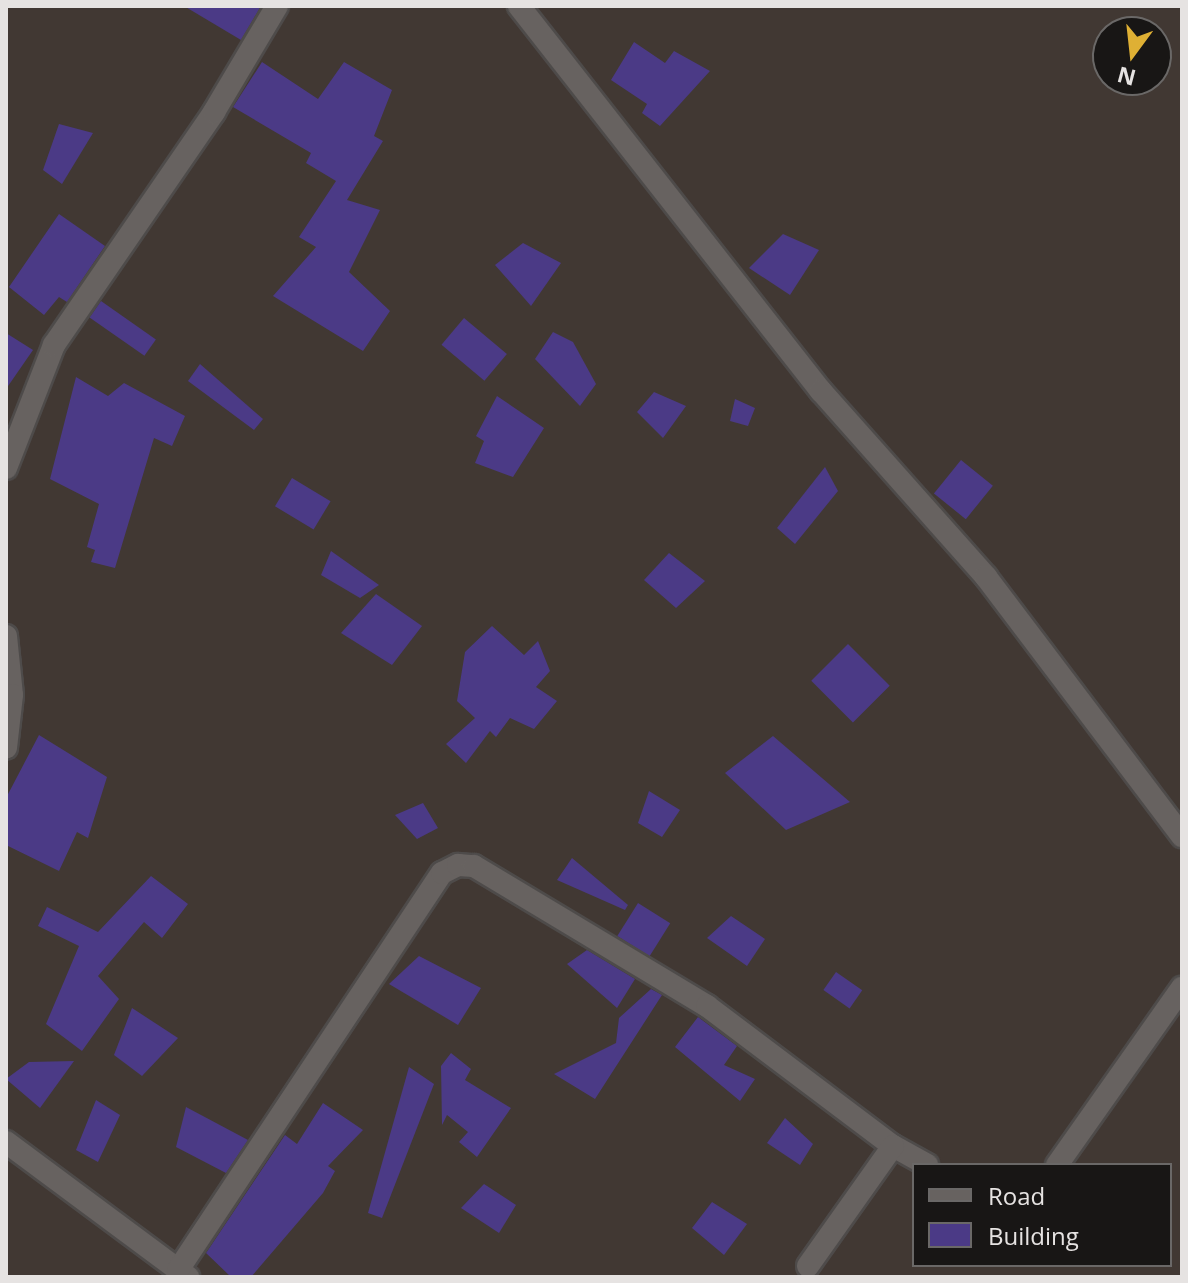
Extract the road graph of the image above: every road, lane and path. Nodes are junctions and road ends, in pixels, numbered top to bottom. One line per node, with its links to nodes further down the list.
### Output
1 (277, 6): 3 (street)
2 (519, 6): 6 (street)
3 (6, 468)
4 (6, 636): 5 (street)
5 (6, 748)
6 (1182, 836)
7 (1182, 988): 11 (street)
8 (6, 1142): 13 (street)
9 (893, 1146): 10 (street); 12 (street); 13 (street)
10 (923, 1163)
11 (1058, 1163)
12 (808, 1266)
13 (183, 1273)

